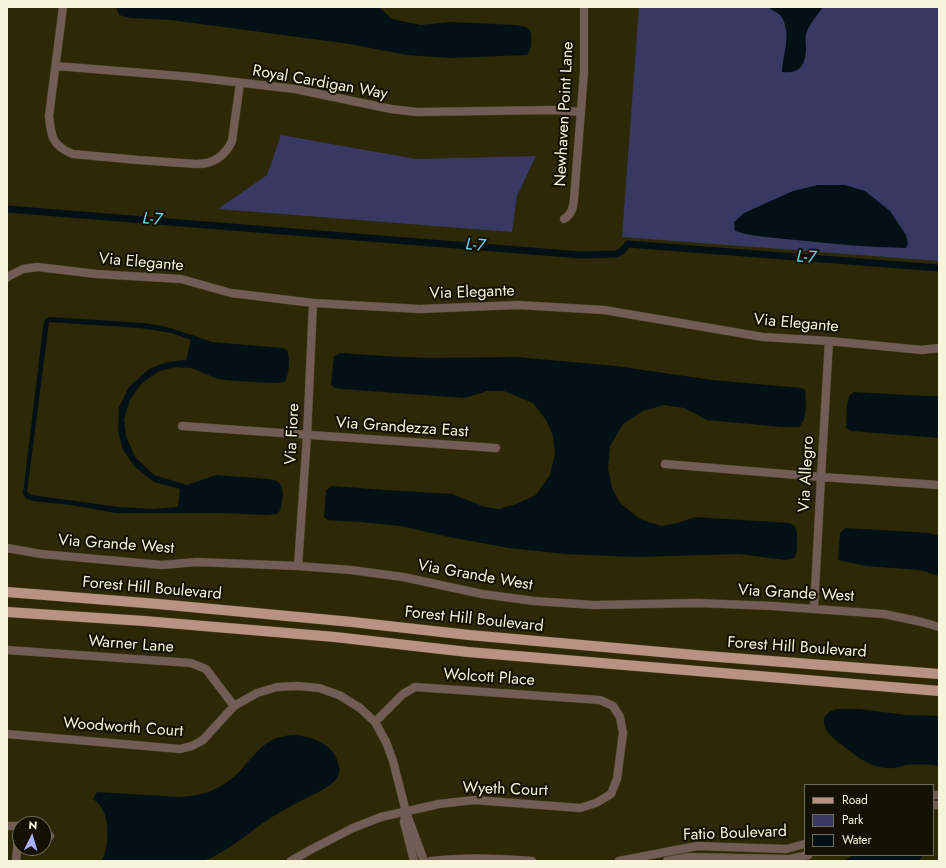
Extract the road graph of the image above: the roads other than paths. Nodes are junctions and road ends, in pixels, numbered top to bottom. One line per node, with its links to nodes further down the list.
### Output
1 (63, 7): 3 (street)
2 (584, 7): 5 (street, Newhaven Point Lane)
3 (56, 66): 4 (street, Royal Cardigan Way); 4 (street)
4 (240, 83): 5 (street, Royal Cardigan Way)
5 (581, 112): 6 (street, Newhaven Point Lane)
6 (564, 219)
7 (8, 277): 8 (street, Via Elegante)
8 (313, 303): 9 (street, Via Elegante); 12 (street, Via Fiore)
9 (830, 342): 10 (street, Via Elegante); 15 (street, Via Allegro)
10 (939, 348)
11 (182, 426): 12 (street, Via Grandezza East)
12 (307, 436): 13 (street, Via Grandezza East); 18 (street, Via Fiore)
13 (496, 448)
14 (665, 464): 15 (street)
15 (821, 477): 16 (street); 20 (street, Via Allegro)
16 (939, 485)
17 (7, 548): 18 (street, Via Grande West)
18 (298, 566): 20 (street, Via Grande West)
19 (7, 592): 24 (main road, Forest Hill Boulevard)
20 (814, 609): 22 (street, Via Grande West)
21 (7, 612): 25 (main road, Forest Hill Boulevard)
22 (939, 627)
23 (7, 650): 26 (street, Warner Lane)
24 (939, 674)
25 (939, 691)
26 (234, 706): 28 (street, Woodworth Court); 29 (street, Woodworth Court)
27 (613, 706): 28 (street, Wolcott Place); 30 (street, Wyeth Court)
28 (375, 722): 30 (street, Woodworth Court)
29 (7, 734)
30 (406, 812): 37 (street, Wyeth Court); 38 (street, Woodworth Court); 39 (street, Woodworth Court)
31 (804, 844): 33 (street, Fatio Boulevard)
32 (736, 847): 33 (street, Fatio Boulevard); 35 (street); 42 (street, Fatio Boulevard)
33 (746, 848): 36 (street)
34 (804, 856): 36 (street, Fatio Boulevard)
35 (734, 859): 36 (street, Fatio Boulevard); 43 (street, Fatio Boulevard)
36 (744, 859)
37 (291, 861)
38 (414, 861)
39 (424, 861)
40 (431, 861): 41 (street)
41 (532, 861)
42 (619, 861)
43 (667, 861)

